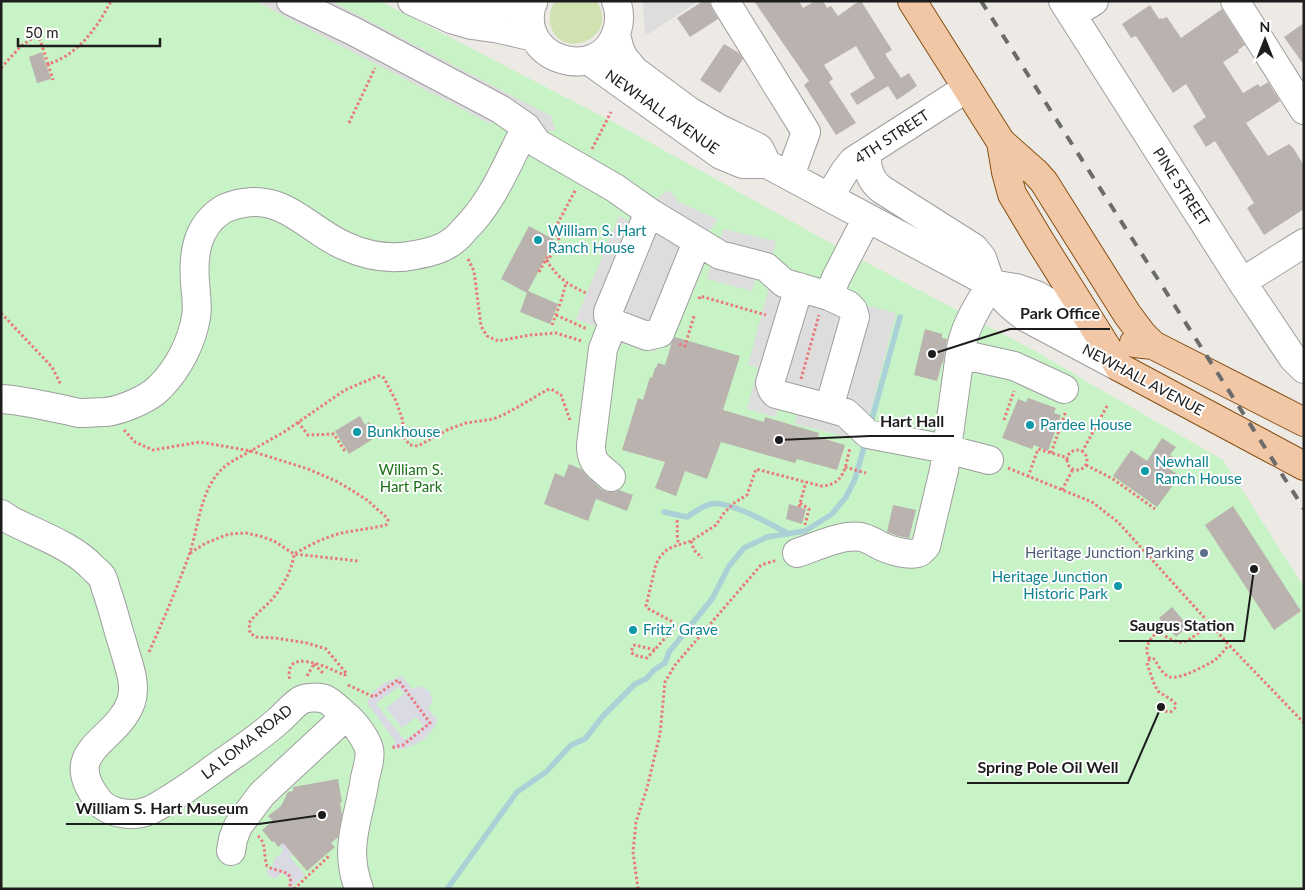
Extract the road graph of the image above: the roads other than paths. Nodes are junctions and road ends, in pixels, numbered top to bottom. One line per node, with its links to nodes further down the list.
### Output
1 (291, 1): 15 (street)
2 (412, 1): 11 (street)
3 (460, 1): 8 (street)
4 (616, 1): 10 (street)
5 (725, 1): 18 (street)
6 (912, 1): 13 (main road)
7 (1235, 1): 14 (street)
8 (533, 2): 11 (street)
9 (1076, 6): 24 (street, PINE STREET)
10 (616, 35): 12 (street); 18 (street, NEWHALL AVENUE)
11 (534, 37): 12 (street)
12 (588, 60): 18 (street, NEWHALL AVENUE)
13 (967, 88): 16 (main road); 17 (street, 4TH STREET)
14 (1304, 110)
15 (526, 127): 20 (street); 35 (street)
16 (1001, 142): 28 (main road); 30 (main road)
17 (868, 152): 19 (street, 4TH STREET); 25 (street)
18 (778, 170): 19 (street, NEWHALL AVENUE)
19 (829, 197): 21 (street, NEWHALL AVENUE)
20 (648, 212): 22 (street); 29 (street)
21 (867, 218): 25 (street, NEWHALL AVENUE); 27 (street)
22 (697, 242): 26 (street); 29 (street)
23 (1304, 243): 24 (street)
24 (1242, 282): 32 (street, PINE STREET)
25 (991, 284): 28 (street, NEWHALL AVENUE); 31 (street); 33 (street, NEWHALL AVENUE)
26 (799, 287): 27 (street); 36 (street)
27 (834, 298): 36 (street)
28 (1095, 328): 30 (main road, NEWHALL AVENUE); 33 (main road)
29 (608, 336): 41 (street)
30 (1153, 345): 37 (main road, NEWHALL AVENUE)
31 (960, 354): 34 (street); 38 (street)
32 (1298, 364)
33 (1119, 367): 40 (main road, NEWHALL AVENUE)
34 (1065, 398)
35 (1, 399)
36 (829, 408): 38 (street)
37 (1304, 422)
38 (946, 449): 39 (street); 43 (street)
39 (989, 460)
40 (1304, 466)
41 (611, 477)
42 (1, 514): 44 (street, LA LOMA ROAD)
43 (797, 553)
44 (346, 716): 45 (street); 46 (street, LA LOMA ROAD)
45 (231, 851)
46 (359, 889)

